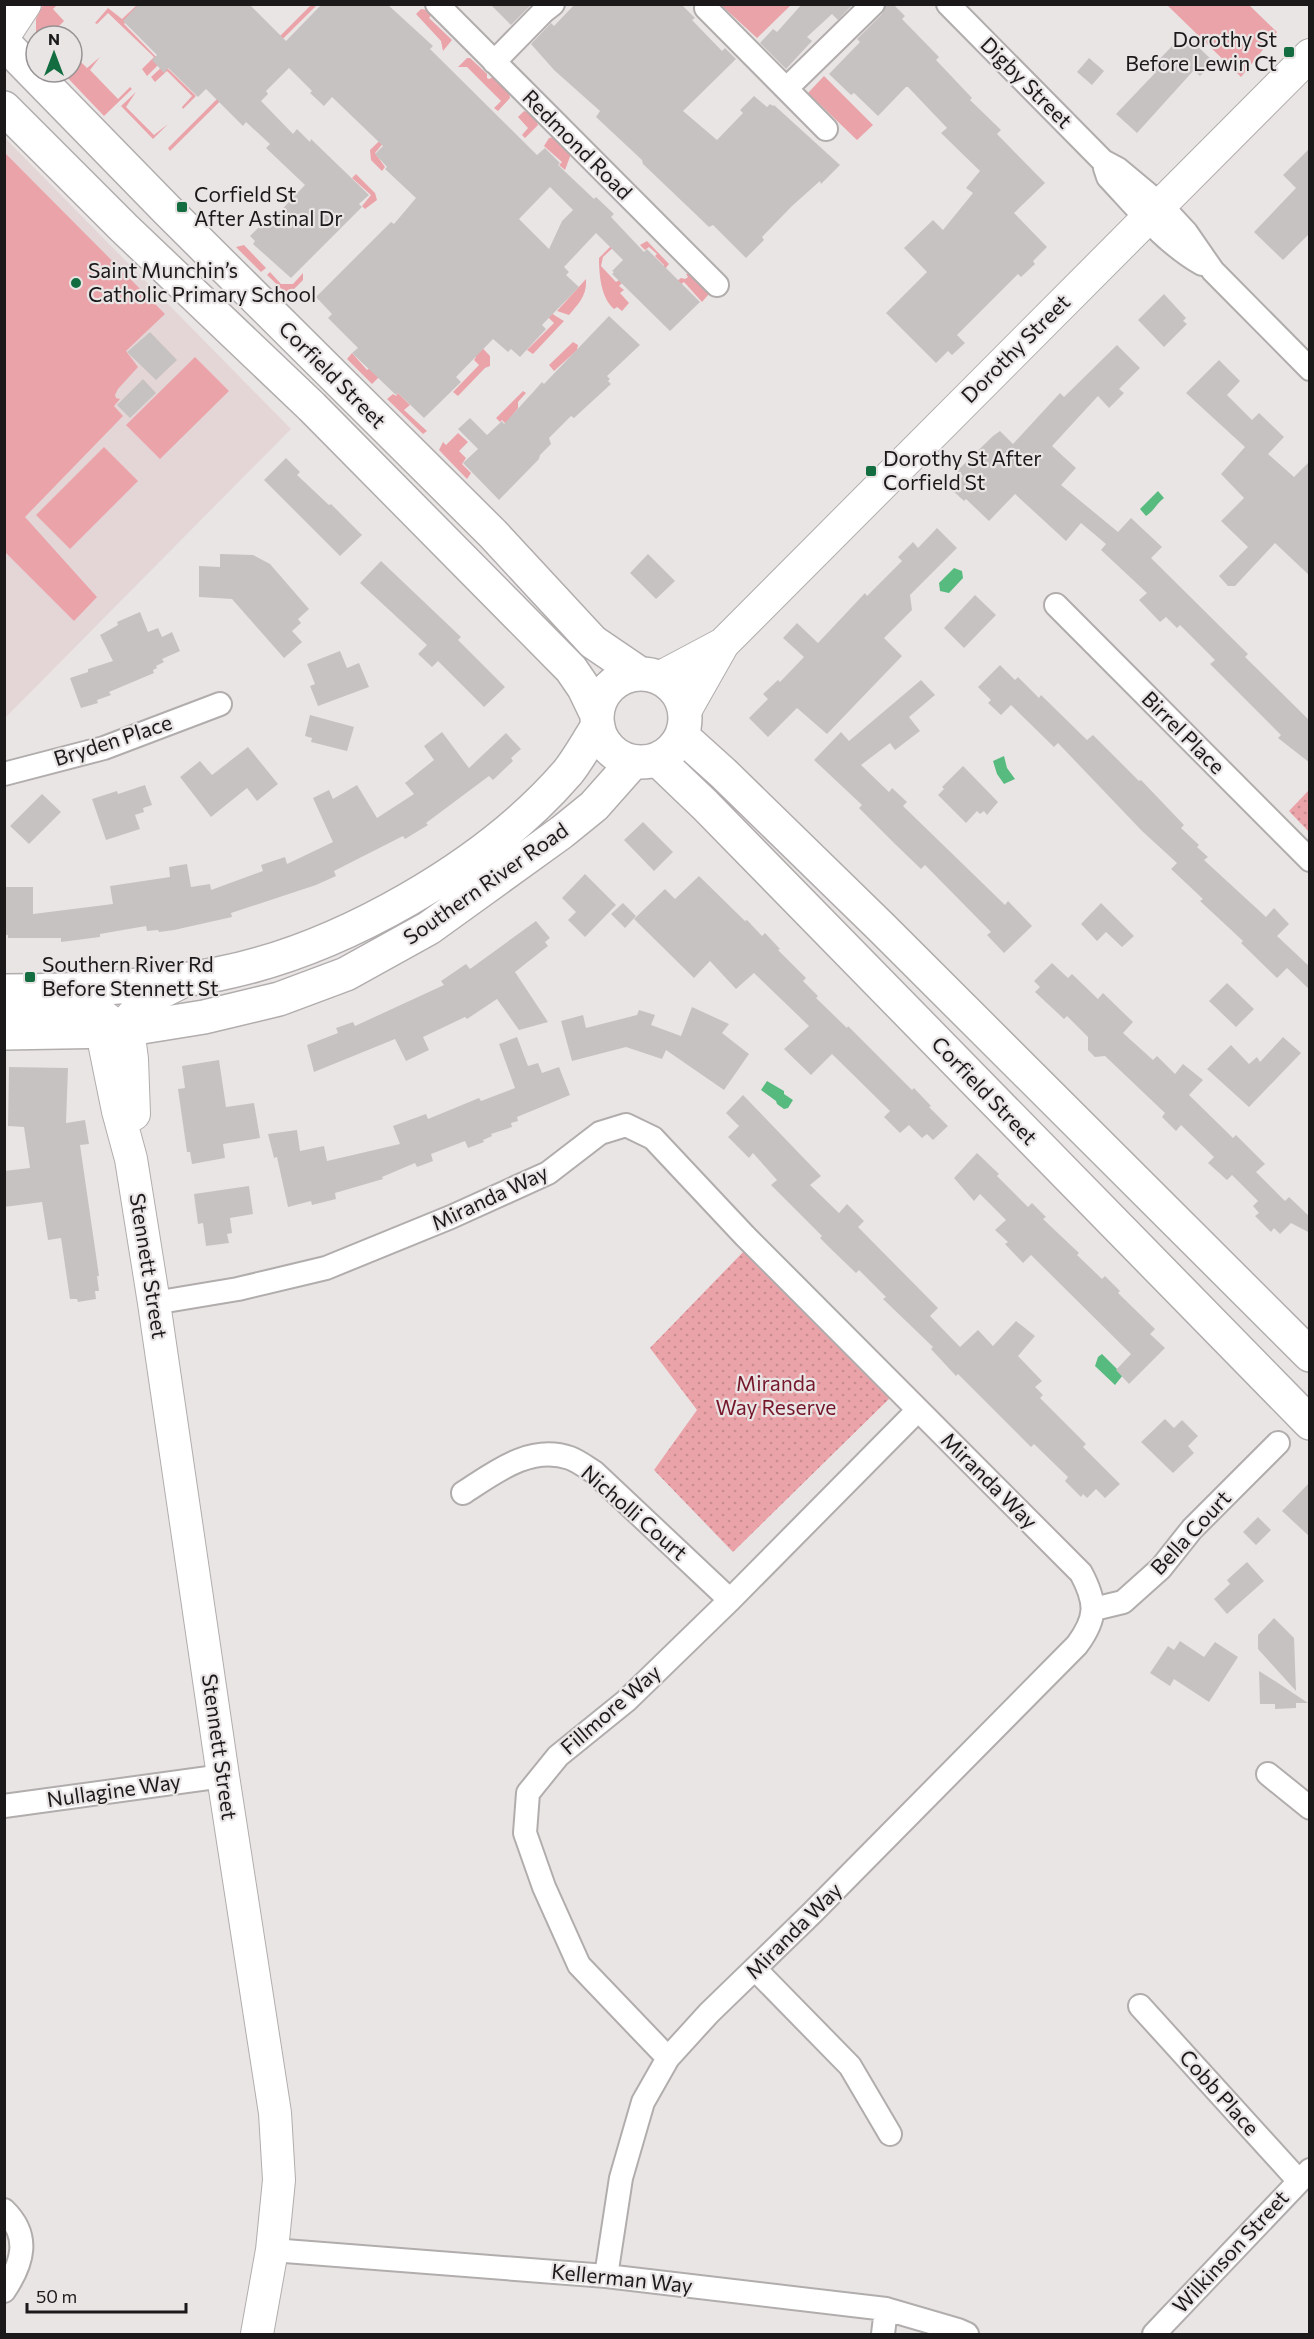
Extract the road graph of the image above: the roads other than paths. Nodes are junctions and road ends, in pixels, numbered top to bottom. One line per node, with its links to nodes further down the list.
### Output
1 (25, 4): 7 (street)
2 (437, 4): 10 (street, Redmond Road)
3 (553, 4): 10 (street)
4 (873, 4): 11 (street)
5 (948, 4): 14 (street, Digby Street)
6 (706, 8): 11 (street)
7 (4, 36)
8 (4, 43): 19 (main road, Corfield Street)
9 (1310, 55): 14 (street, Dorothy Street)
10 (494, 62): 15 (street, Redmond Road)
11 (787, 88): 13 (street)
12 (4, 108): 21 (main road, Corfield Street)
13 (826, 129)
14 (1154, 211): 16 (street, Digby Street); 18 (street, Dorothy Street)
15 (717, 285)
16 (1310, 369)
17 (1056, 605): 25 (street, Birrel Place)
18 (723, 644): 19 (street, Dorothy Street); 22 (street, Dorothy Street)
19 (650, 676): 21 (main road); 22 (main road)
20 (220, 704): 24 (street, Bryden Place)
21 (597, 721): 23 (main road); 26 (main road, Southern River Road)
22 (683, 723): 23 (main road); 32 (main road, Corfield Street)
23 (645, 760): 29 (main road, Southern River Road); 34 (main road, Corfield Street)
24 (4, 774)
25 (1310, 860)
26 (186, 980): 27 (main road, Southern River Road); 29 (street)
27 (4, 991)
28 (4, 1002): 29 (street, Stennett Street)
29 (117, 1031): 30 (main road, Southern River Road); 31 (street, Stennett Street)
30 (4, 1033)
31 (154, 1303): 33 (street, Miranda Way); 40 (street, Stennett Street)
32 (1310, 1354)
33 (918, 1410): 37 (street, Fillmore Way); 38 (street, Miranda Way)
34 (1309, 1421)
35 (1278, 1443): 38 (street, Bella Court)
36 (463, 1493): 37 (street, Nicholli Court)
37 (730, 1600): 45 (street, Fillmore Way)
38 (1094, 1608): 43 (street, Miranda Way)
39 (1268, 1774): 42 (street)
40 (223, 1776): 41 (street, Nullagine Way); 49 (street, Stennett Street)
41 (4, 1806)
42 (1310, 1808)
43 (755, 1969): 45 (street, Miranda Way); 46 (street)
44 (1140, 2006): 47 (street, Cobb Place)
45 (668, 2058): 50 (street, Miranda Way)
46 (890, 2134)
47 (1304, 2175): 56 (street, Wilkinson Street)
48 (4, 2210): 51 (street)
49 (272, 2250): 50 (street, Kellerman Way); 53 (street, Stennett Street)
50 (606, 2276): 52 (street, Kellerman Way)
51 (4, 2291)
52 (886, 2309): 54 (street); 55 (street, Kellerman Way)
53 (257, 2334)
54 (883, 2334)
55 (967, 2334)
56 (1154, 2334)

